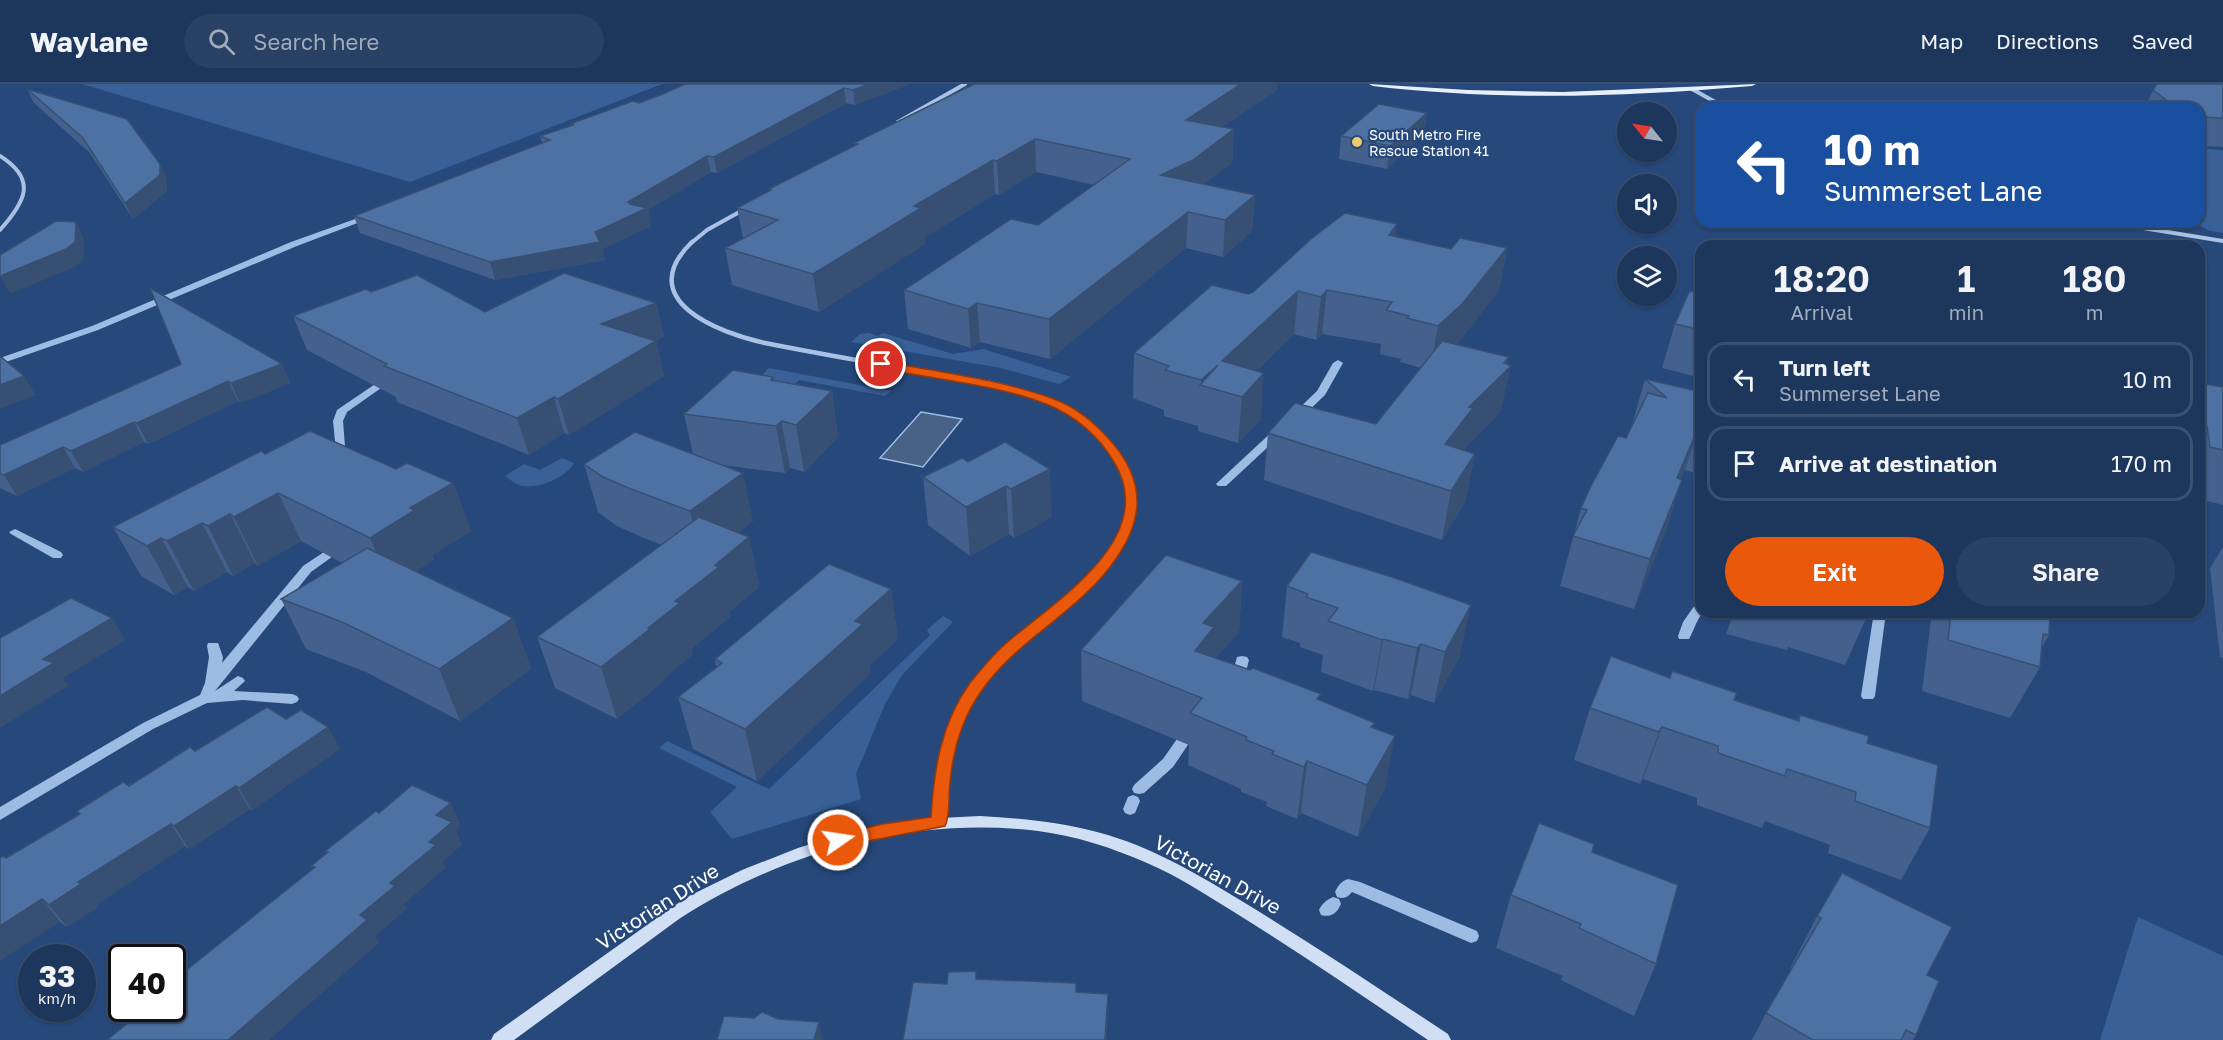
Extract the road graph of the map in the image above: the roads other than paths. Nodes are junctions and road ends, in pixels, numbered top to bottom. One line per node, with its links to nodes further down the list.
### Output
1 (966, 84): 6 (street)
2 (1373, 84): 4 (main road)
3 (1752, 84): 4 (main road)
4 (1692, 89): 5 (street)
5 (1715, 102)
6 (887, 128)
7 (0, 156): 10 (street)
8 (754, 204): 12 (street)
9 (2143, 228): 11 (street)
10 (0, 230)
11 (2223, 241)
12 (939, 822): 13 (street, Victorian Drive); 14 (street, Victorian Drive)
13 (500, 1040)
14 (1442, 1040)

